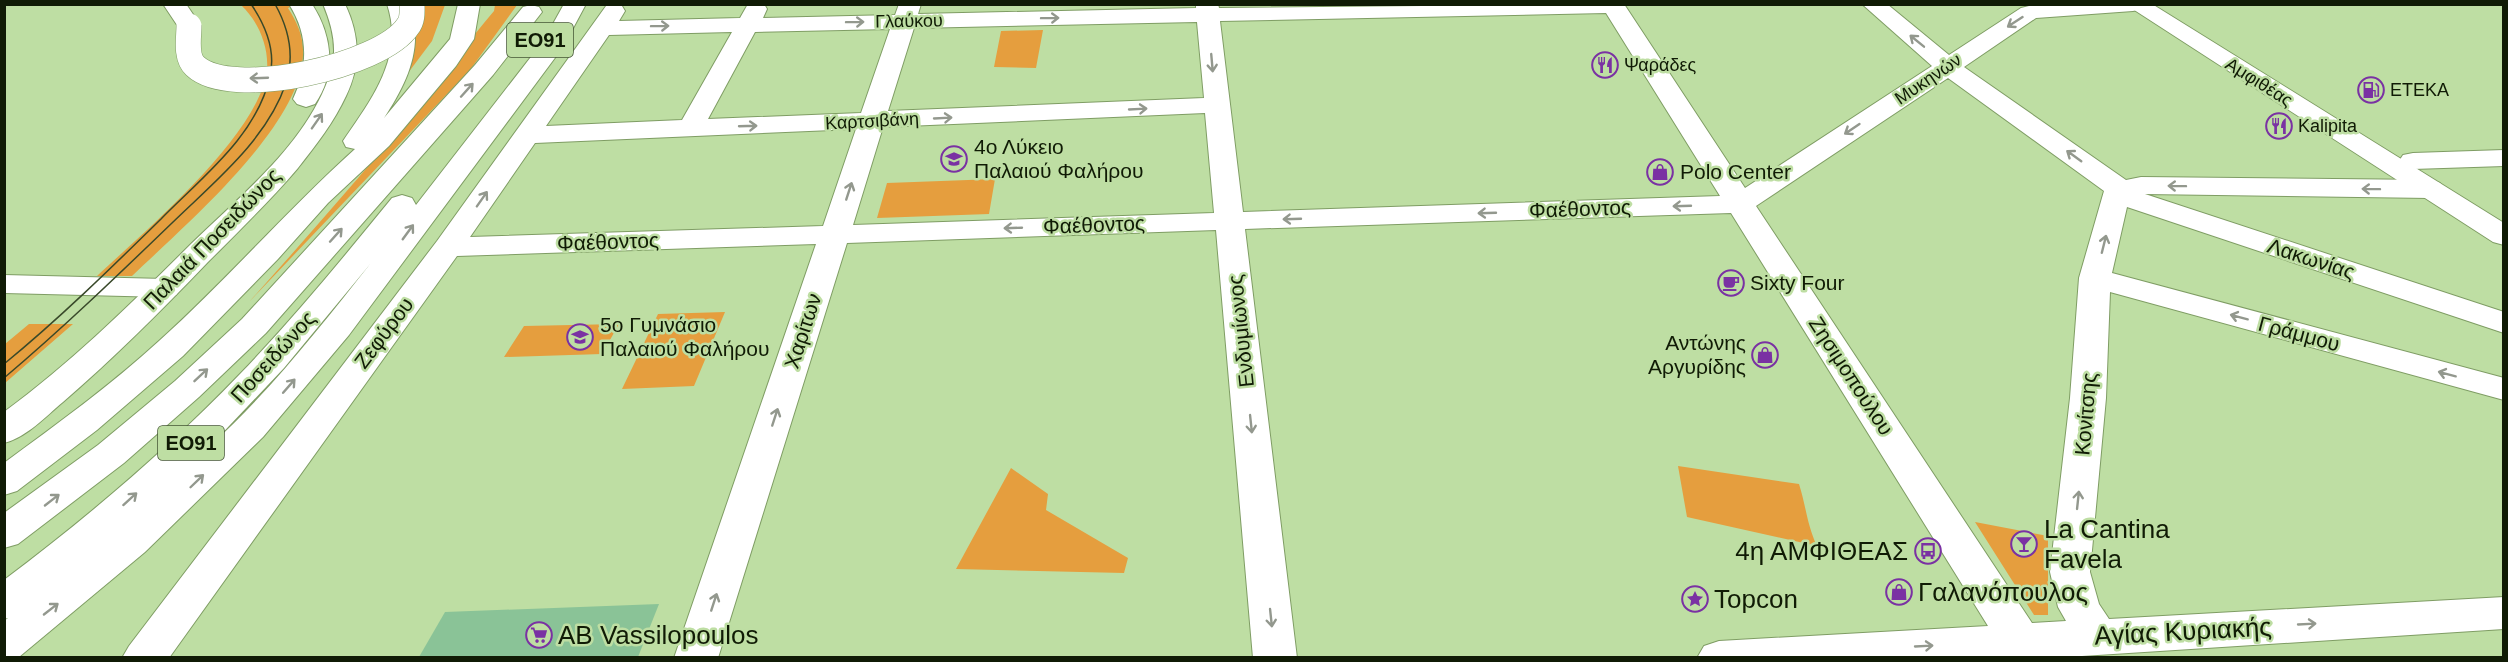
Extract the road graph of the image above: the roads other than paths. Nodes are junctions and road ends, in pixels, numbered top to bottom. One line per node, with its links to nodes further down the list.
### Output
1 (174, 4): 5 (main road, one-way to 1, bridge)
2 (300, 4): 37 (main road, Παλαιά Ποσειδώνος)
3 (334, 4): 37 (main road, Παλαιά Ποσειδώνος, one-way to 3)
4 (398, 4): 28 (main road)
5 (412, 4)
6 (470, 4): 28 (main road)
7 (575, 4): 19 (main road, Ποσειδώνος / ΕΟ91); 48 (main road, one-way to 7)
8 (619, 4): 17 (main road, Ζεφύρου)
9 (1873, 4): 18 (main road, Λακωνίας, one-way to 9)
10 (2135, 4): 18 (main road, Μυκηνών, one-way to 18); 26 (main road, Αμφιθέας)
11 (2160, 4): 25 (main road, Αμφιθέας)
12 (1612, 5): 14 (main road, Γλαύκου); 29 (main road, Ζησιμοπούλου)
13 (533, 8): 19 (main road, Ποσειδώνος); 44 (main road, one-way to 13)
14 (1208, 10): 15 (main road, Γλαύκου, one-way to 14); 20 (main road, Ενδυμίωνος, one-way to 20)
15 (907, 13): 16 (main road, Γλαύκου, one-way to 15); 21 (main road, Χαρίτων)
16 (753, 15): 17 (main road, Γλαύκου, one-way to 16); 22 (main road)
17 (602, 28): 23 (main road, Ζεφύρου)
18 (1947, 66): 27 (main road, Λακωνίας, one-way to 18); 29 (main road, Μυκηνών, one-way to 29)
19 (507, 76): 45 (main road, Ποσειδώνος / ΕΟ91, one-way to 19)
20 (1216, 105): 21 (main road, Καρτσιβάνη, one-way to 20); 31 (main road, Ενδυμίωνος)
21 (872, 121): 22 (main road, Καρτσιβάνη, one-way to 21); 32 (main road, Χαρίτων, one-way to 21)
22 (690, 129): 23 (main road, Καρτσιβάνη)
23 (527, 135): 34 (main road, Ζεφύρου, one-way to 23)
24 (2504, 158): 25 (main road)
25 (2413, 161): 30 (main road, Αμφιθέας)
26 (2430, 189): 27 (main road, one-way to 27); 33 (main road, Αμφιθέας)
27 (2122, 190): 35 (main road, Κονίτσης, one-way to 27); 39 (main road, Λακωνίας)
28 (318, 197): 43 (main road)
29 (1740, 204): 31 (main road, Φαέθοντος, one-way to 31); 49 (main road, Ζησιμοπούλου)
30 (2504, 217)
31 (1230, 221): 32 (main road, Φαέθοντος, one-way to 32); 52 (main road, Ενδυμίωνος, one-way to 52)
32 (835, 234): 34 (main road, Φαέθοντος); 51 (main road, Χαρίτων, one-way to 32)
33 (2504, 236)
34 (448, 247): 50 (main road, Ζεφύρου)
35 (2095, 278): 40 (main road, Γράμμου, one-way to 35); 47 (main road, Κονίτσης, one-way to 35)
36 (4, 284): 37 (main road)
37 (141, 297): 38 (main road); 41 (main road, Παλαιά Ποσειδώνος); 42 (main road, Παλαιά Ποσειδώνος)
38 (4, 303)
39 (2504, 323)
40 (2504, 389)
41 (4, 404)
42 (4, 431)
43 (4, 482)
44 (4, 534)
45 (4, 603)
46 (2504, 613): 47 (main road, Αγίας Κυριακής, one-way to 46)
47 (2097, 636): 49 (main road, Αγίας Κυριακής)
48 (4, 645)
49 (2026, 649): 53 (main road, Αγίας Κυριακής, one-way to 49)
50 (144, 657)
51 (696, 657)
52 (1275, 657)
53 (1719, 657)

